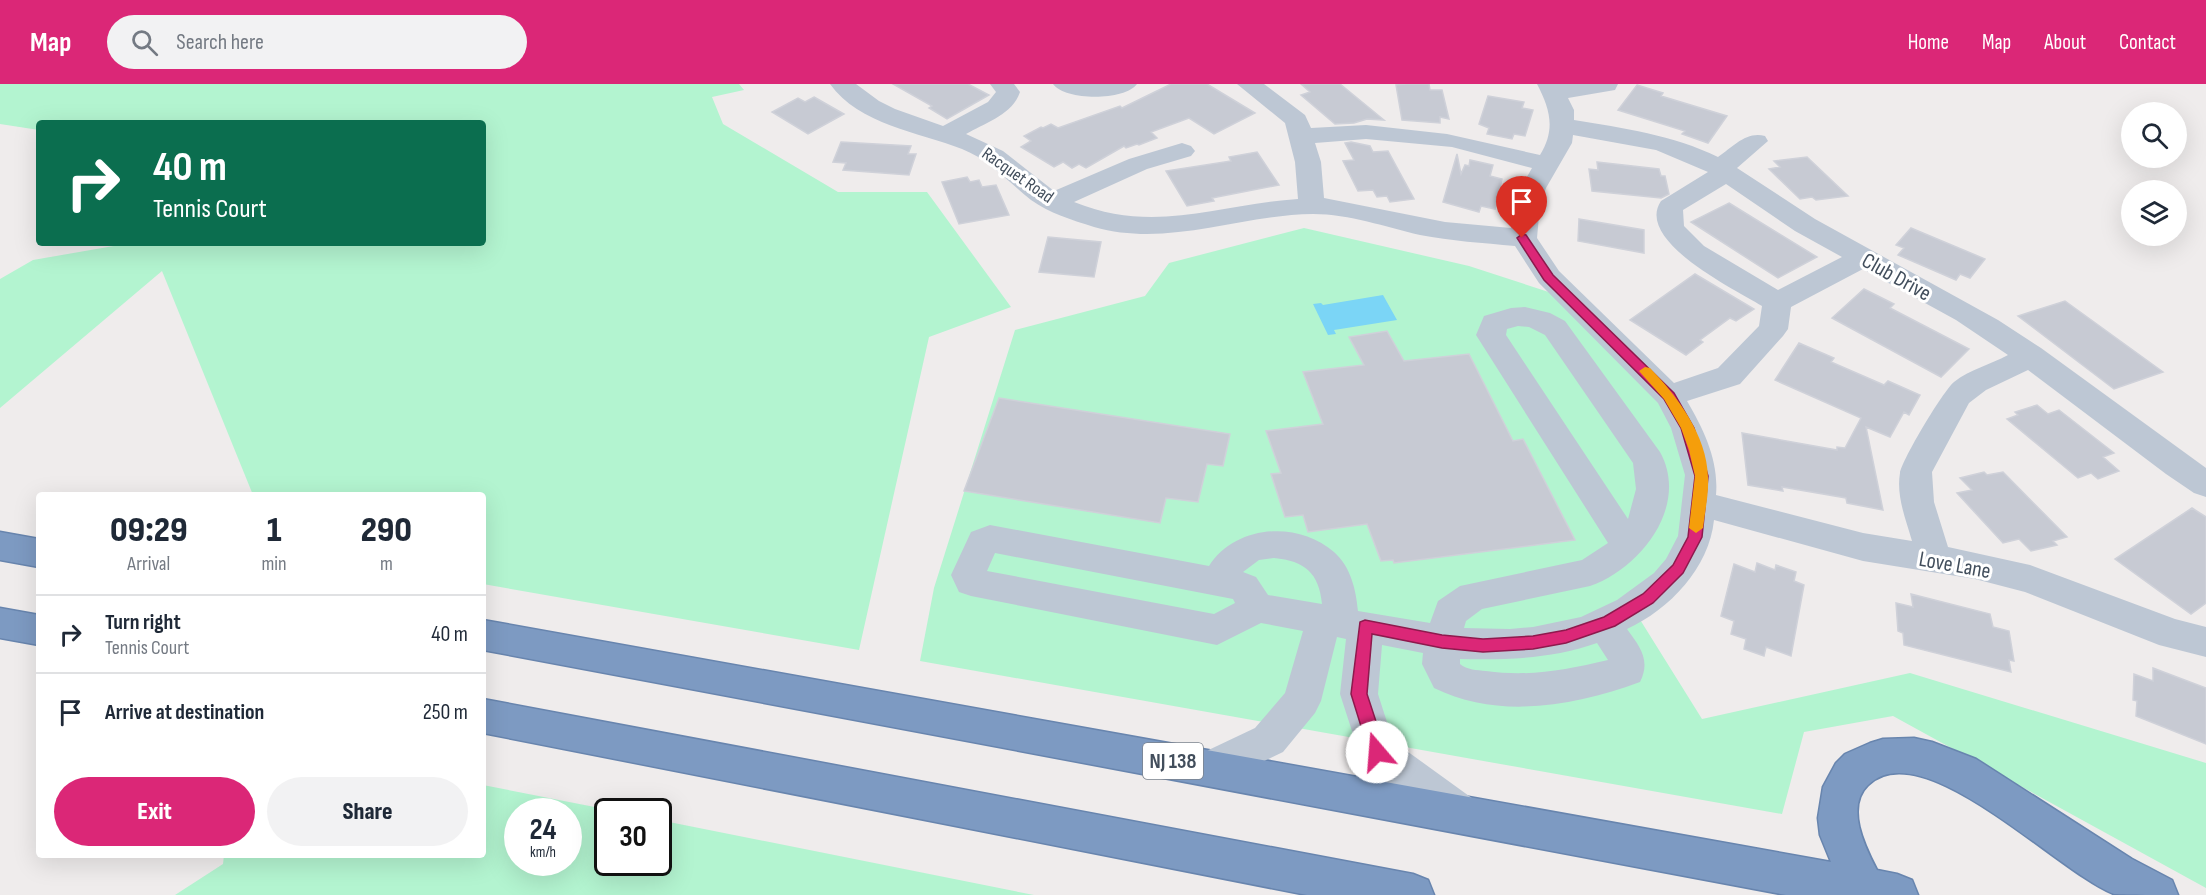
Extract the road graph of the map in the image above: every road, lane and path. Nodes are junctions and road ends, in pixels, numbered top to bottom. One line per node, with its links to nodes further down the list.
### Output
1 (842, 84): 9 (street, Racquet Road)
2 (1002, 84): 9 (street)
3 (1065, 84): 4 (street)
4 (1125, 84)
5 (1250, 84): 10 (street)
6 (1607, 85): 7 (street)
7 (1552, 88): 8 (street)
8 (1561, 126): 13 (street); 14 (street, Club Drive)
9 (945, 135): 15 (street, Racquet Road)
10 (1302, 136): 13 (street); 16 (street)
11 (1756, 141): 14 (street)
12 (1182, 151): 15 (street)
13 (1548, 164): 17 (street)
14 (1724, 170): 18 (street, Club Drive); 19 (street)
15 (1053, 201): 16 (street, Racquet Road)
16 (1312, 206): 17 (street, Racquet Road)
17 (1522, 238): 21 (street)
18 (1864, 257): 19 (street); 20 (street, Club Drive)
19 (1777, 302): 21 (street)
20 (2030, 355): 22 (street, Club Drive); 27 (street)
21 (1669, 396): 23 (street)
22 (2206, 484)
23 (1699, 503): 27 (street, Love Lane); 32 (street)
24 (1627, 545): 24 (street); 35 (street)
25 (0, 546): 26 (highway)
26 (36, 552)
27 (1935, 559): 36 (street, Love Lane)
28 (1218, 582): 29 (street); 29 (street); 30 (street)
29 (1257, 608): 30 (street)
30 (1343, 622): 35 (street); 38 (street); 39 (street)
31 (0, 623): 33 (highway)
32 (1604, 624): 35 (street); 35 (street)
33 (36, 629)
34 (486, 636): 38 (highway, NJ 138)
35 (1442, 641)
36 (2206, 642)
37 (486, 717): 42 (highway)
38 (1212, 768): 39 (highway, NJ 138)
39 (1462, 814): 40 (highway, NJ 138)
40 (1759, 868): 41 (highway, NJ 138); 43 (highway)
41 (1876, 893): 44 (highway)
42 (1413, 895)
43 (1793, 895)
44 (2157, 895)

